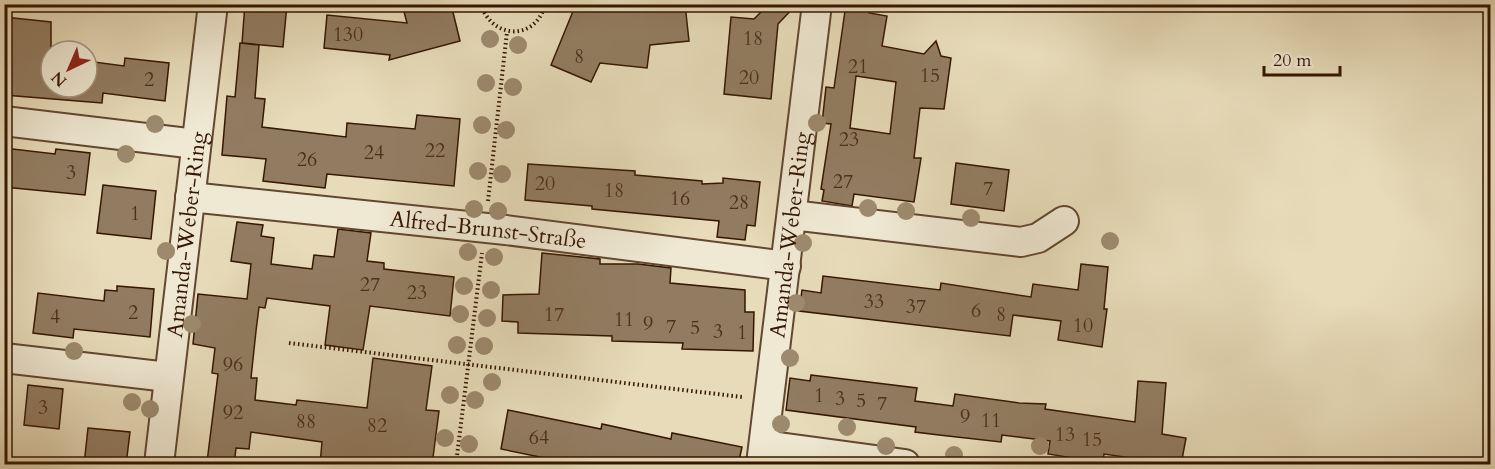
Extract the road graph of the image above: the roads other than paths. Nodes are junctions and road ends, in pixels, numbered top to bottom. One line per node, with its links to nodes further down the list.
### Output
1 (213, 4): 4 (street, Amanda-Weber-Ring)
2 (817, 4): 6 (street, Amanda-Weber-Ring)
3 (4, 121): 4 (street)
4 (196, 144): 5 (street, Amanda-Weber-Ring)
5 (190, 197): 8 (street, Alfred-Brunst-Straße); 10 (street, Amanda-Weber-Ring)
6 (792, 215): 7 (street); 8 (street, Amanda-Weber-Ring)
7 (1064, 221)
8 (786, 266): 11 (street, Amanda-Weber-Ring)
9 (4, 358): 10 (street)
10 (168, 377): 12 (street, Amanda-Weber-Ring)
11 (763, 454): 13 (street)
12 (159, 465)
13 (905, 465)

